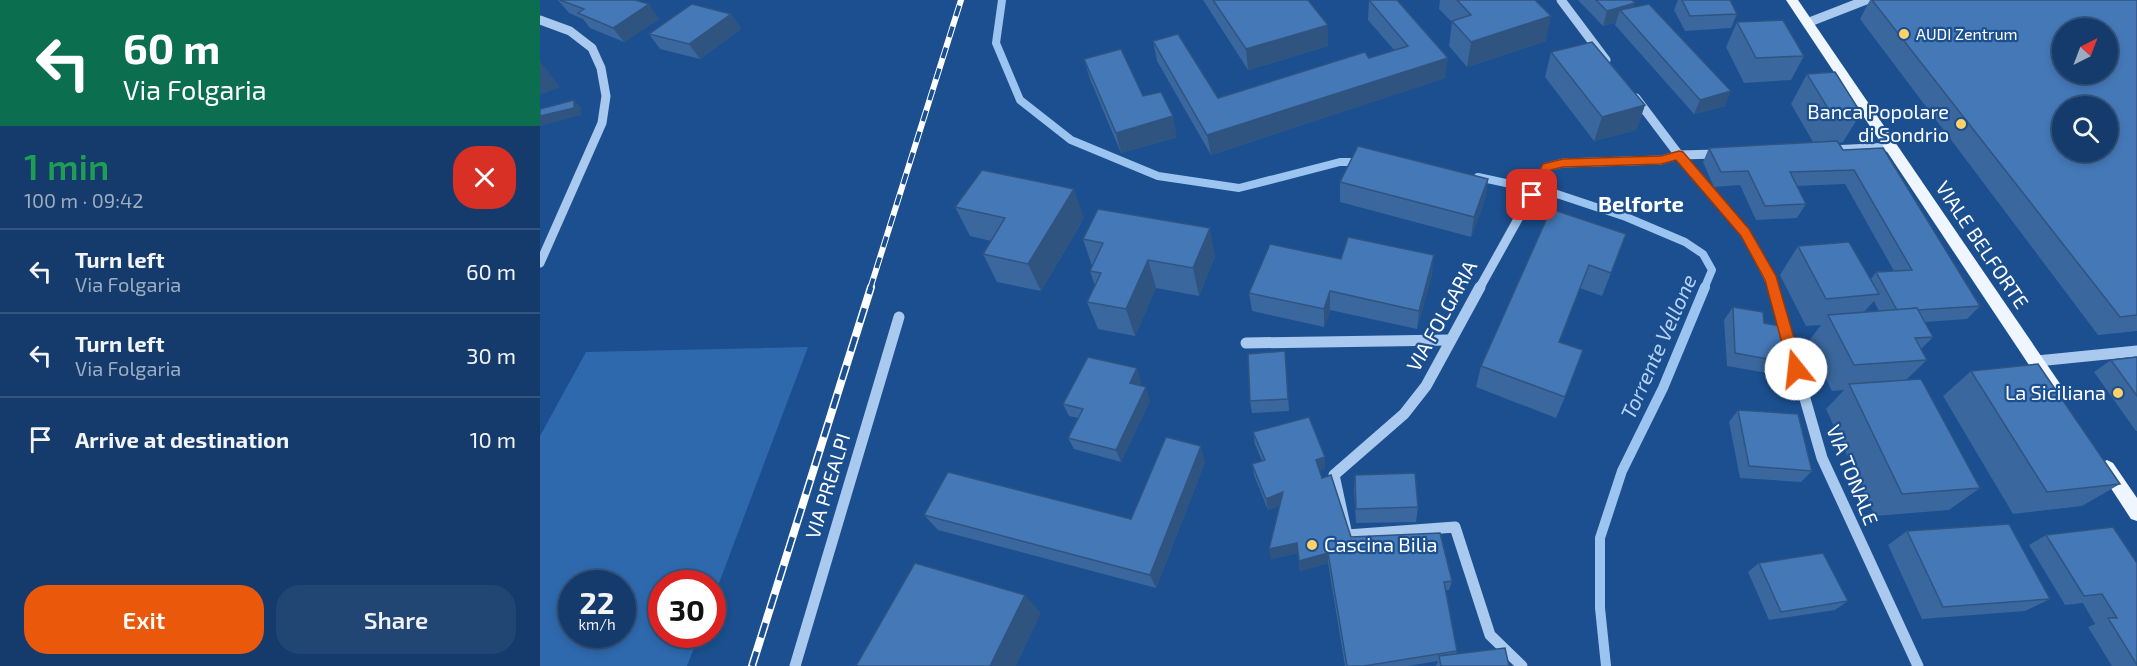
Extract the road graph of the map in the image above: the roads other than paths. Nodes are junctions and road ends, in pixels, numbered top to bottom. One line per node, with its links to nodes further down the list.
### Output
1 (1561, 0): 6 (street)
2 (1792, 0): 5 (main road, VIALE BELFORTE)
3 (1866, 0): 5 (street)
4 (540, 20): 12 (street)
5 (1807, 22): 8 (main road, VIALE BELFORTE)
6 (1616, 73)
7 (1630, 92): 11 (street, VIA TONALE)
8 (1892, 147): 9 (street); 17 (main road, VIALE BELFORTE)
9 (1816, 150)
10 (1724, 154): 11 (street, VIA FOLGARIA)
11 (1679, 155): 14 (street, VIA FOLGARIA); 23 (street, VIA TONALE)
12 (540, 263)
13 (899, 317): 21 (street, VIA PREALPI)
14 (1450, 340): 15 (street); 22 (street, VIA FOLGARIA)
15 (1246, 343)
16 (2137, 351): 17 (street)
17 (2037, 361): 18 (main road, VIALE BELFORTE)
18 (2069, 410)
19 (2101, 459): 20 (main road)
20 (2137, 513)
21 (795, 666)
22 (1522, 666)
23 (1918, 666)

